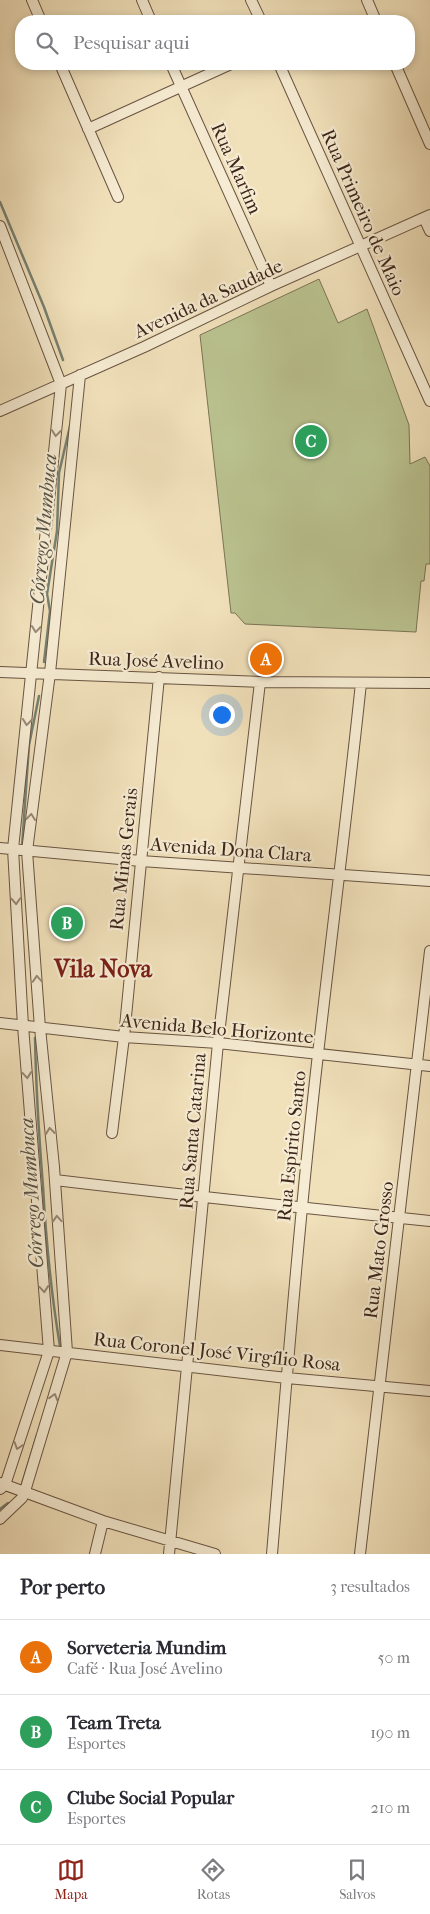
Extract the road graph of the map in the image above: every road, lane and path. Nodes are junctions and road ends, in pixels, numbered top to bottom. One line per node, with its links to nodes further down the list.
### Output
1 (32, 0): 5 (street)
2 (142, 0): 6 (street)
3 (251, 0): 7 (street)
4 (367, 0): 8 (street)
5 (38, 15)
6 (148, 15)
7 (258, 15)
8 (373, 15)
9 (63, 70): 15 (street)
10 (173, 70): 14 (street, Rua Marfim)
11 (217, 70): 14 (street)
12 (282, 70): 21 (street, Rua Primeiro de Maio)
13 (398, 70): 16 (street)
14 (180, 86): 15 (street); 22 (street, Rua Marfim)
15 (88, 128): 17 (street)
16 (430, 144)
17 (118, 197)
18 (427, 217): 20 (street); 21 (street, Avenida da Saudade)
19 (0, 226): 24 (street)
20 (430, 231)
21 (360, 246): 22 (street, Avenida da Saudade); 25 (street, Rua Primeiro de Maio)
22 (271, 286): 23 (street, Avenida da Saudade)
23 (78, 376): 24 (street, Avenida da Saudade); 29 (street)
24 (63, 384): 26 (street, Avenida da Saudade); 28 (street, one-way to 28)
25 (430, 401)
26 (0, 411)
27 (0, 672): 28 (street, Rua José Avelino)
28 (32, 673): 29 (street, Rua José Avelino); 35 (street, one-way to 35)
29 (50, 673): 30 (street, Rua José Avelino); 36 (street, one-way to 29)
30 (159, 677): 31 (street, Rua José Avelino); 37 (street, Rua Minas Gerais)
31 (260, 682): 32 (street, Rua José Avelino); 38 (street, Rua Santa Catarina)
32 (361, 683): 33 (street, Rua José Avelino); 39 (street, Rua Espírito Santo)
33 (430, 683)
34 (0, 848): 35 (street, Avenida Dona Clara)
35 (13, 850): 36 (street, Avenida Dona Clara); 43 (street, one-way to 43)
36 (27, 850): 37 (street, Avenida Dona Clara); 44 (street, one-way to 36)
37 (140, 861): 38 (street, Avenida Dona Clara); 45 (street, Rua Minas Gerais)
38 (239, 867): 39 (street, Avenida Dona Clara); 46 (street, Rua Santa Catarina)
39 (341, 874): 40 (street, Avenida Dona Clara); 47 (street, Rua Espírito Santo)
40 (430, 880)
41 (430, 951): 48 (street, Rua Mato Grosso)
42 (0, 1023): 43 (street, Avenida Belo Horizonte)
43 (23, 1026): 44 (street, Avenida Belo Horizonte); 57 (street, one-way to 57)
44 (40, 1028): 45 (street, Avenida Belo Horizonte); 51 (street, one-way to 44)
45 (124, 1037): 46 (street, Avenida Belo Horizonte); 50 (street, Rua Minas Gerais)
46 (218, 1043): 47 (street, Avenida Belo Horizonte); 52 (street, Rua Santa Catarina)
47 (318, 1055): 48 (street, Avenida Belo Horizonte); 53 (street, Rua Espírito Santo)
48 (416, 1065): 49 (street, Avenida Belo Horizonte); 54 (street, Rua Mato Grosso)
49 (430, 1066)
50 (112, 1133)
51 (55, 1180): 52 (street); 58 (street, one-way to 51)
52 (203, 1198): 53 (street); 59 (street, Rua Santa Catarina)
53 (303, 1207): 54 (street); 60 (street, Rua Espírito Santo)
54 (400, 1218): 55 (street); 61 (street, Rua Mato Grosso)
55 (430, 1221)
56 (0, 1345): 57 (street, Rua Coronel José Virgílio Rosa)
57 (50, 1351): 58 (street, Rua Coronel José Virgílio Rosa); 63 (street, one-way to 63)
58 (67, 1352): 59 (street, Rua Coronel José Virgílio Rosa); 64 (street, one-way to 58)
59 (186, 1366): 60 (street, Rua Coronel José Virgílio Rosa); 67 (street, Rua Santa Catarina)
60 (287, 1378): 61 (street, Rua Coronel José Virgílio Rosa); 71 (street, Rua Espírito Santo)
61 (379, 1386): 62 (street, Rua Coronel José Virgílio Rosa); 72 (street, Rua Mato Grosso)
62 (430, 1392)
63 (2, 1486): 64 (street)
64 (26, 1492): 65 (street); 66 (street)
65 (0, 1519)
66 (103, 1521): 67 (street); 68 (street)
67 (171, 1540): 69 (street, Rua Santa Catarina); 70 (street)
68 (95, 1554)
69 (170, 1554)
70 (215, 1554)
71 (272, 1554)
72 (360, 1554)

